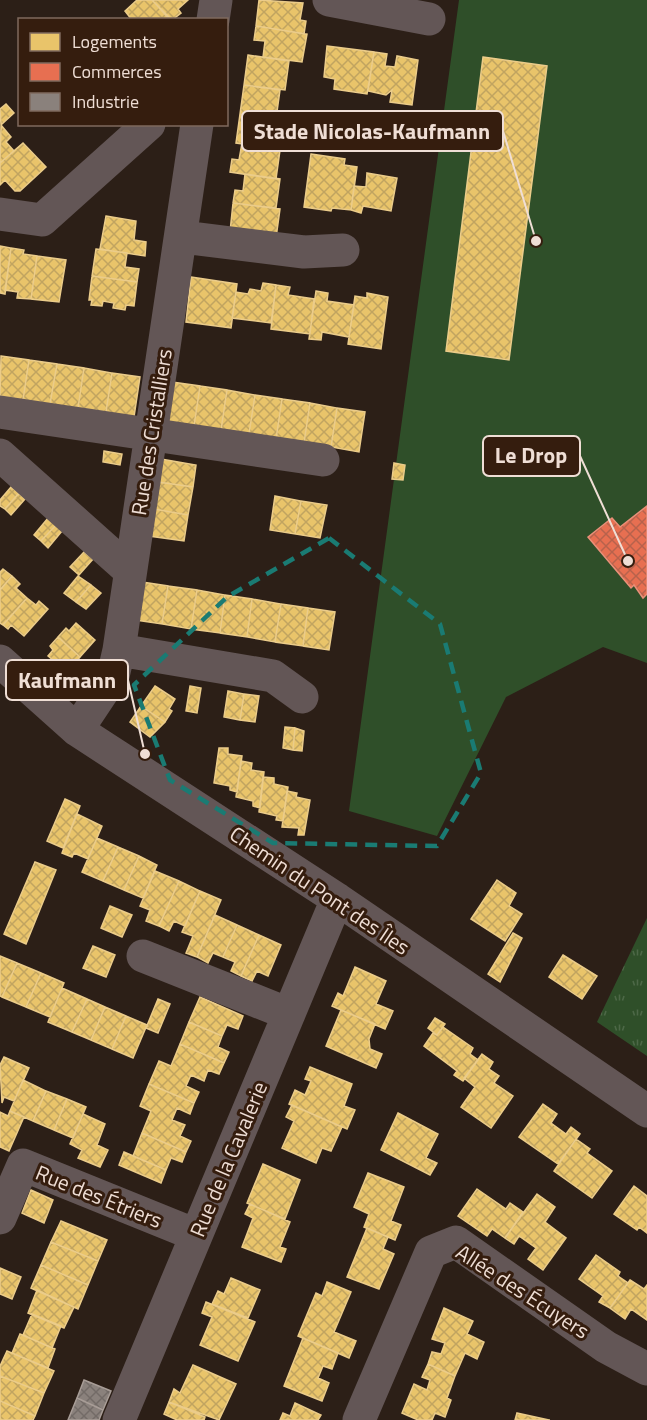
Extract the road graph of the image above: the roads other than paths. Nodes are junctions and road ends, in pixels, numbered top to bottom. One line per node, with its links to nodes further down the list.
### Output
1 (216, 0): 3 (street)
2 (329, 0): 4 (street)
3 (213, 18)
4 (429, 19)
5 (146, 126): 7 (street)
6 (197, 126): 8 (street, Rue des Cristalliers)
7 (0, 214)
8 (182, 237): 9 (street); 11 (street, Rue des Cristalliers)
9 (343, 250)
10 (0, 412): 11 (street)
11 (151, 434): 13 (street); 14 (street, Rue des Cristalliers)
12 (0, 455): 14 (street)
13 (323, 460)
14 (130, 571): 15 (street, Rue des Cristalliers)
15 (119, 650): 17 (street); 18 (street, Rue des Cristalliers)
16 (0, 661): 18 (street, Chemin du Pont des Îles)
17 (303, 697)
18 (77, 730): 19 (street, Chemin du Pont des Îles)
19 (337, 899): 21 (street, Rue de la Cavalerie); 22 (street, Chemin du Pont des Îles)
20 (144, 956): 21 (street)
21 (289, 1014): 24 (street, Rue de la Cavalerie)
22 (647, 1111)
23 (0, 1218): 24 (street, Rue des Étriers)
24 (196, 1235): 26 (street, Rue de la Cavalerie)
25 (647, 1369): 27 (street, Allée des Écuyers)
26 (119, 1420)
27 (359, 1420)

